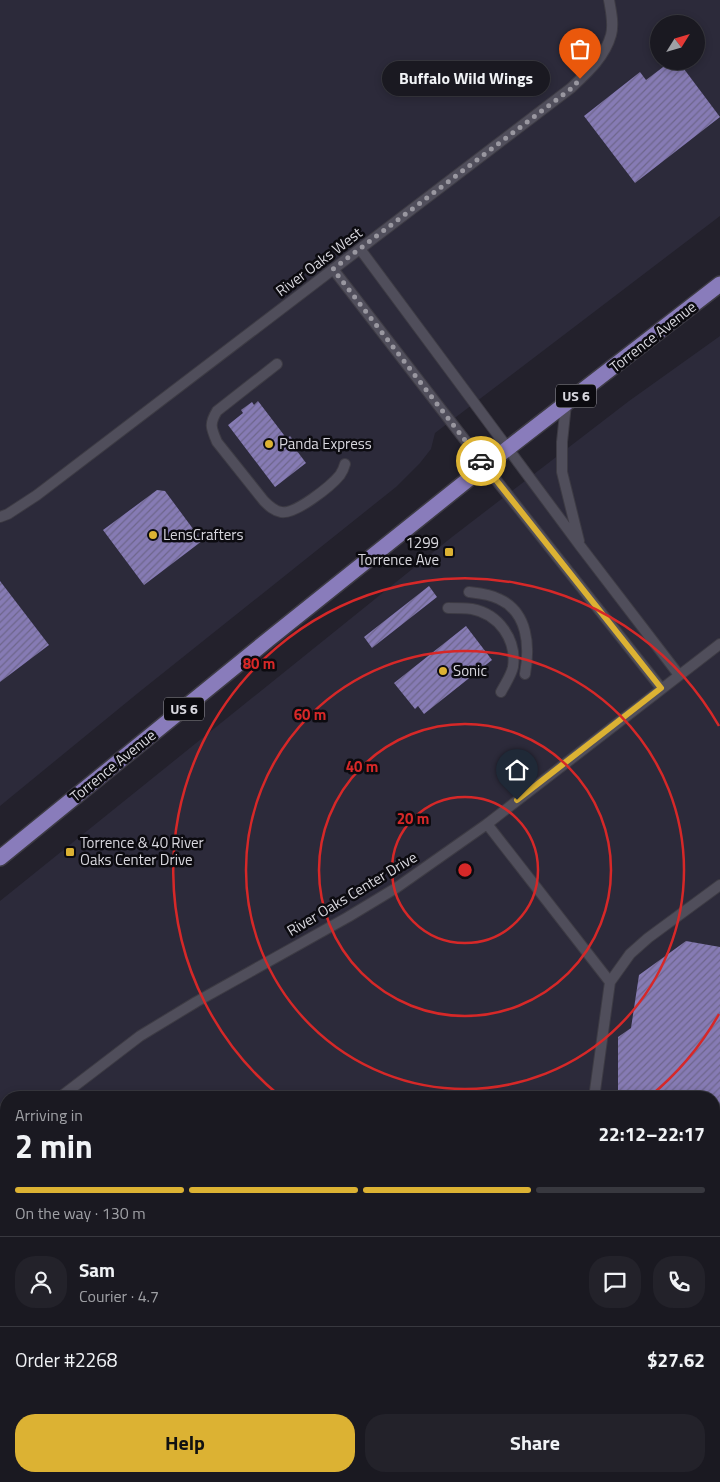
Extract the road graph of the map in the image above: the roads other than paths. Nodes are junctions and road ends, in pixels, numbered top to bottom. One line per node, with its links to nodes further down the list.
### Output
1 (610, 0): 2 (lane, River Oaks West)
2 (360, 249): 3 (lane, River Oaks West); 7 (lane)
3 (333, 269): 9 (lane); 10 (lane, River Oaks West)
4 (720, 284): 6 (main road, Torrence Avenue / US 6)
5 (277, 364): 8 (lane)
6 (566, 404): 7 (main road, Torrence Avenue / US 6); 11 (lane)
7 (509, 448): 9 (main road, Torrence Avenue / US 6); 11 (lane)
8 (345, 464)
9 (485, 466): 17 (lane); 20 (main road, Torrence Avenue / US 6)
10 (0, 517)
11 (581, 547): 16 (lane)
12 (468, 592): 15 (lane)
13 (448, 608): 18 (lane)
14 (720, 644): 16 (lane, River Oaks Center Drive)
15 (525, 674)
16 (679, 675): 17 (lane, River Oaks Center Drive)
17 (661, 688): 19 (lane, River Oaks Center Drive)
18 (501, 692)
19 (487, 824): 22 (lane); 23 (lane, River Oaks Center Drive)
20 (0, 858)
21 (720, 885): 22 (lane)
22 (610, 982): 24 (lane)
23 (68, 1091)
24 (595, 1091)

